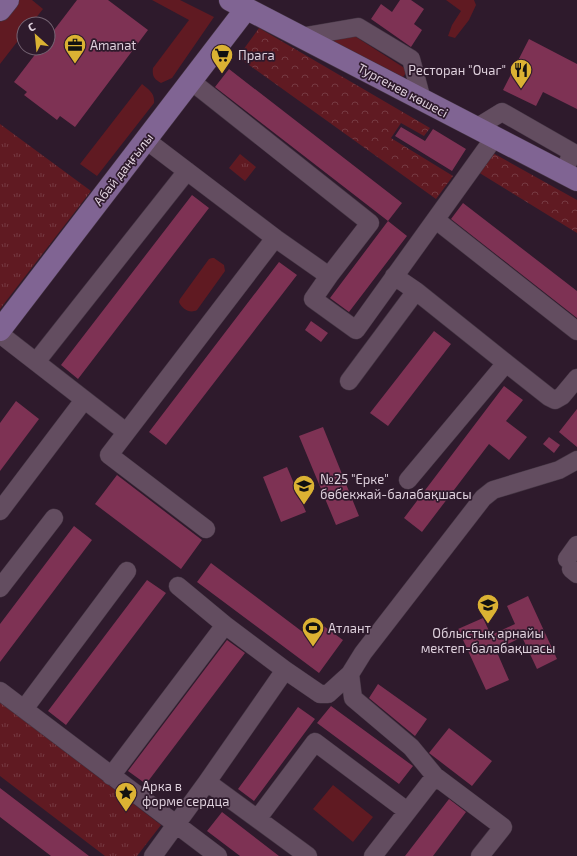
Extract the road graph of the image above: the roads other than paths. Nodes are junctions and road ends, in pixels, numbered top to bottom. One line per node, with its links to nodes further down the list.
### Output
1 (8, 0): 3 (main road)
2 (238, 4): 4 (main road, Тургенев көшесі); 5 (main road, Абай даңғылы)
3 (0, 10)
4 (300, 37): 6 (main road, Тургенев көшесі); 6 (lane)
5 (191, 81): 8 (main road, Абай даңғылы); 14 (lane)
6 (422, 100): 7 (main road, Тургенев көшесі)
7 (485, 133): 9 (lane); 11 (main road, Тургенев көшесі); 12 (lane)
8 (146, 140): 10 (lane); 17 (main road, Абай даңғылы)
9 (574, 150): 11 (lane)
10 (187, 171): 13 (lane); 20 (lane)
11 (570, 177)
12 (436, 220): 15 (lane); 18 (lane)
13 (275, 238): 14 (lane); 25 (lane)
14 (329, 276): 15 (lane)
15 (394, 276): 16 (lane)
16 (416, 291): 21 (lane); 23 (lane)
17 (0, 330)
18 (577, 331)
19 (0, 334): 20 (lane)
20 (36, 362): 24 (lane)
21 (506, 363): 22 (lane); 27 (lane)
22 (577, 378)
23 (349, 380)
24 (84, 400): 25 (lane); 28 (lane)
25 (126, 432): 30 (lane)
26 (577, 460): 36 (lane)
27 (408, 480)
28 (0, 511)
29 (54, 518): 33 (lane)
30 (206, 529)
31 (127, 572): 38 (lane)
32 (178, 586): 34 (lane)
33 (0, 588)
34 (225, 625): 35 (lane); 39 (lane)
35 (285, 670): 36 (lane); 41 (lane)
36 (350, 674): 40 (lane)
37 (0, 692): 38 (lane)
38 (24, 710): 39 (lane)
39 (111, 776): 44 (lane)
40 (436, 776): 42 (lane); 49 (lane)
41 (207, 782): 43 (lane); 44 (lane)
42 (407, 811): 43 (lane); 48 (lane)
43 (258, 818): 47 (lane)
44 (176, 825): 45 (lane); 46 (lane)
45 (153, 856)
46 (218, 856)
47 (308, 856)
48 (373, 856)
49 (480, 856)

